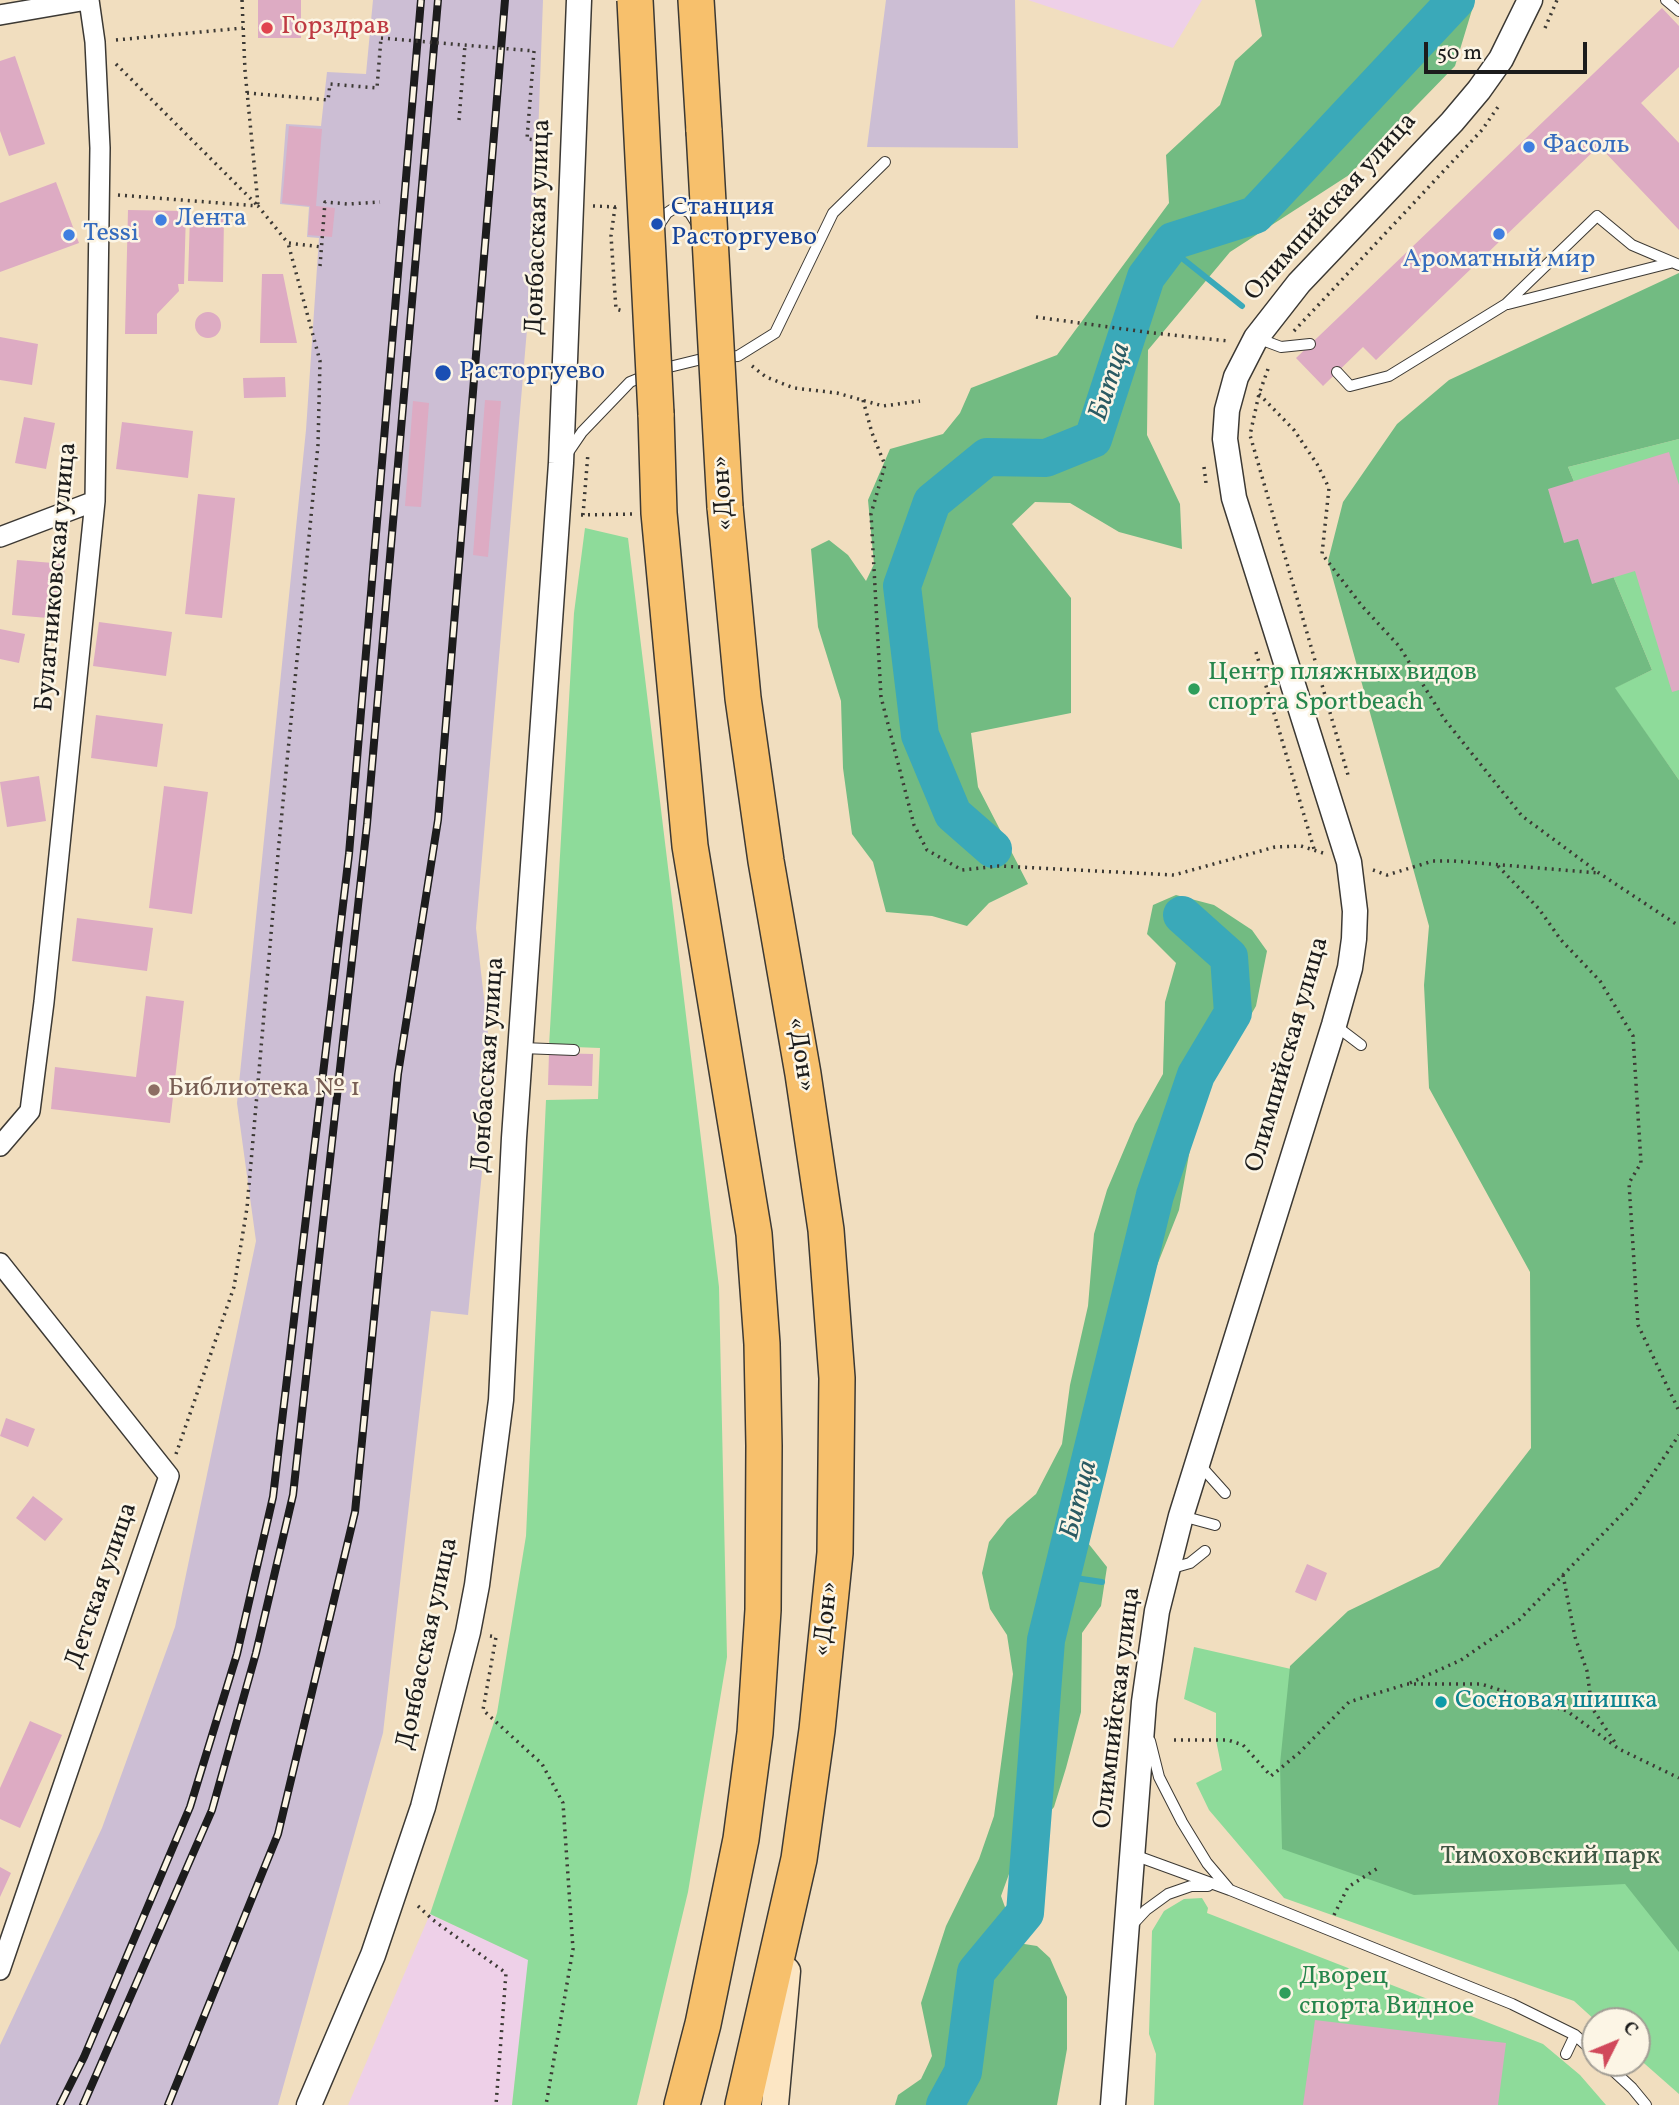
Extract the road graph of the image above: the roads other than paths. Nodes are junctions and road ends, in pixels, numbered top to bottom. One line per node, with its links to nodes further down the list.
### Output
1 (88, 0): 8 (street); 20 (street, Булатниковская улица)
2 (579, 0): 19 (street, Донбасская улица)
3 (635, 0): 45 (highway, bridge)
4 (696, 0): 36 (highway, «Дон», bridge)
5 (1530, 0): 13 (street, Олимпийская улица)
6 (1666, 0): 7 (lane)
7 (1679, 11)
8 (0, 15)
9 (885, 162): 16 (lane)
10 (660, 238): 16 (lane)
11 (1675, 264): 12 (lane); 12 (lane)
12 (1506, 304): 18 (lane)
13 (1256, 338): 14 (lane); 22 (street, Олимпийская улица)
14 (1310, 345)
15 (670, 352): 17 (lane)
16 (706, 358): 17 (lane)
17 (671, 365): 19 (lane)
18 (1336, 372)
19 (561, 463): 24 (street, Донбасская улица)
20 (95, 501): 21 (street); 26 (street, Булатниковская улица)
21 (0, 537)
22 (1334, 1025): 23 (lane); 28 (street, Олимпийская улица)
23 (1361, 1045)
24 (520, 1048): 25 (lane); 44 (street, Донбасская улица)
25 (574, 1050)
26 (0, 1146)
27 (0, 1263): 39 (street, Детская улица)
28 (1198, 1462): 29 (lane); 30 (street, Олимпийская улица)
29 (1225, 1493)
30 (1181, 1516): 31 (lane); 33 (street, Олимпийская улица)
31 (1215, 1525)
32 (1205, 1551): 33 (lane)
33 (1166, 1570): 34 (street, Олимпийская улица)
34 (1143, 1715): 35 (street, Олимпийская улица); 37 (lane)
35 (1132, 1854): 37 (lane); 38 (street, Олимпийская улица)
36 (799, 1859): 46 (highway, «Дон»); 47 (main road)
37 (1230, 1890): 38 (lane); 40 (lane)
38 (1125, 1939): 48 (street, Олимпийская улица)
39 (0, 1970)
40 (1575, 2035): 41 (lane); 42 (lane)
41 (1581, 2040)
42 (1566, 2053)
43 (1620, 2077): 49 (lane)
44 (309, 2105)
45 (682, 2105)
46 (743, 2105)
47 (775, 2105)
48 (1113, 2105)
49 (1646, 2105)

